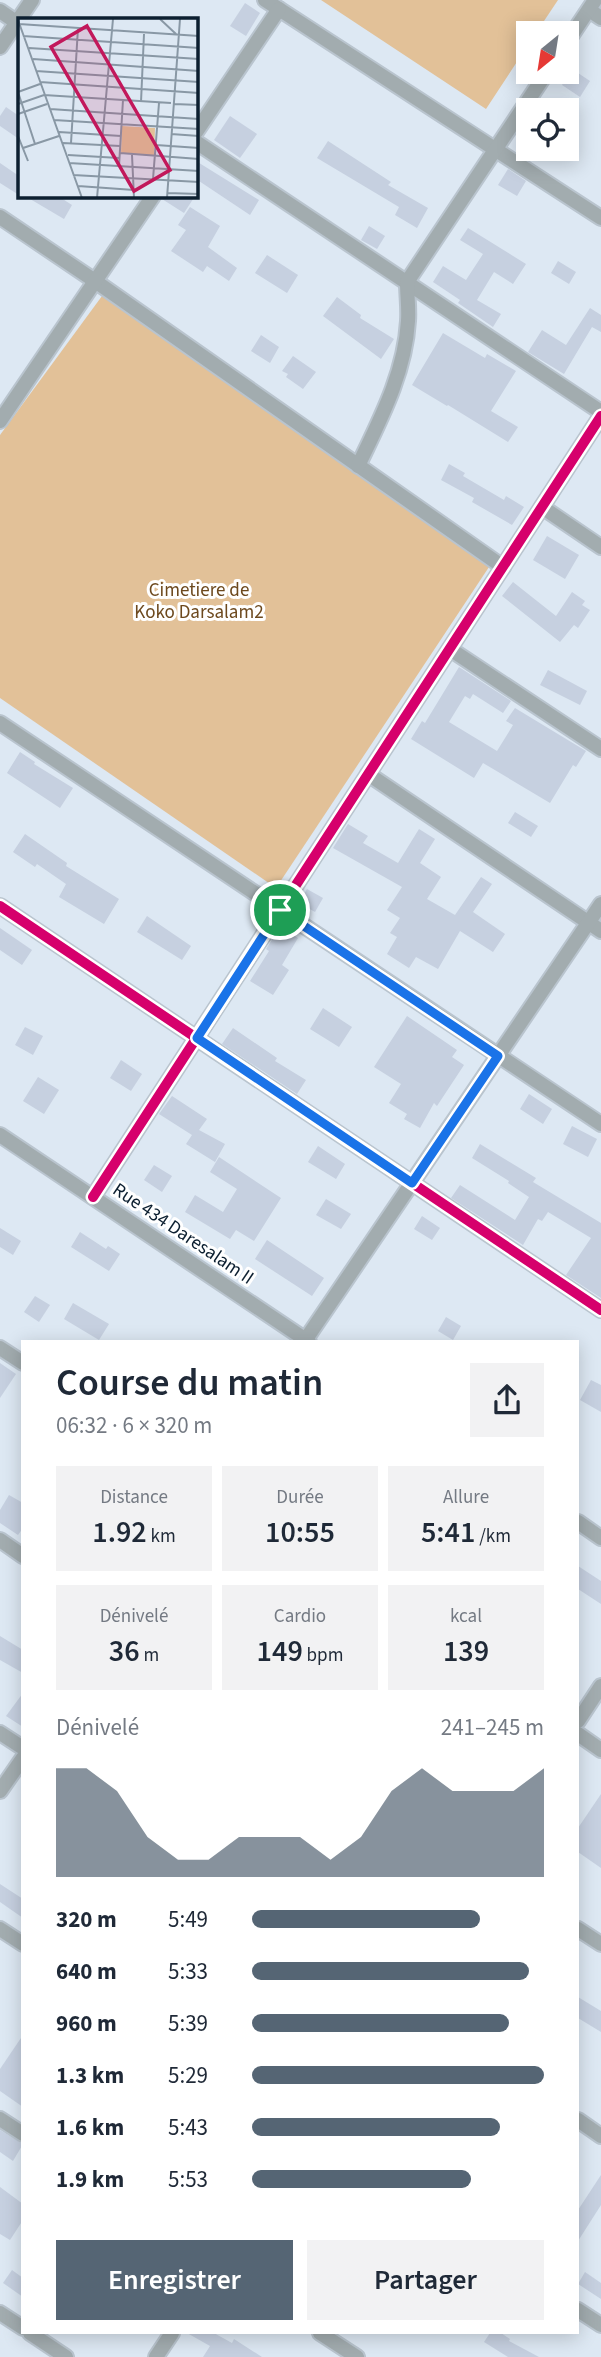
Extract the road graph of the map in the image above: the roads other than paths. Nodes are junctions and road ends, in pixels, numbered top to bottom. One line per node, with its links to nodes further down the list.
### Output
1 (32, 0): 6 (street)
2 (265, 0): 3 (street)
3 (279, 9): 11 (street); 13 (street)
4 (595, 9): 8 (street)
5 (0, 11): 7 (street)
6 (21, 18)
7 (18, 23): 9 (street)
8 (579, 28)
9 (0, 47)
10 (539, 84): 13 (street)
11 (198, 129)
12 (198, 143): 18 (street)
13 (495, 150): 16 (street); 18 (street)
14 (152, 198): 17 (street)
15 (0, 217): 17 (street)
16 (601, 218)
17 (95, 281): 20 (street); 21 (street)
18 (407, 282): 19 (street); 21 (street)
19 (601, 414): 22 (street)
20 (1, 416)
21 (358, 466): 24 (street)
22 (542, 507): 23 (street); 24 (street)
23 (601, 547)
24 (503, 567): 25 (street)
25 (450, 649): 27 (street); 28 (street)
26 (0, 723): 31 (street)
27 (601, 748)
28 (368, 774): 31 (street); 32 (street)
29 (601, 904): 32 (street)
30 (0, 906): 33 (street)
31 (280, 910): 33 (street); 34 (street)
32 (595, 927): 34 (street)
33 (197, 1038): 37 (street); 38 (street)
34 (498, 1056): 35 (street); 37 (street)
35 (601, 1124)
36 (0, 1135): 38 (street, Rue 434 Daresalam II)
37 (412, 1183): 39 (street); 41 (street)
38 (93, 1197): 40 (street, Rue 434 Daresalam II)
39 (601, 1310)
40 (305, 1340)
41 (307, 1340)
42 (0, 1348): 43 (street)
43 (21, 1362)
44 (579, 1523): 45 (street)
45 (601, 1538)
46 (0, 1540): 47 (street)
47 (21, 1555)
48 (601, 1686): 49 (street)
49 (579, 1719)
50 (0, 1733): 52 (street)
51 (579, 1735): 53 (street)
52 (21, 1747)
53 (601, 1750)
54 (21, 1761): 55 (street)
55 (0, 1791)
56 (0, 1929): 58 (street)
57 (579, 1929): 59 (street)
58 (21, 1943)
59 (601, 1944)
60 (0, 2119): 62 (street)
61 (579, 2121): 63 (street)
62 (21, 2133)
63 (601, 2136)
64 (579, 2311): 66 (street)
65 (0, 2313): 67 (street)
66 (601, 2325)
67 (21, 2327)
68 (32, 2334): 71 (street)
69 (171, 2334): 72 (street)
70 (322, 2334): 73 (street)
71 (66, 2357)
72 (156, 2357)
73 (357, 2357)

